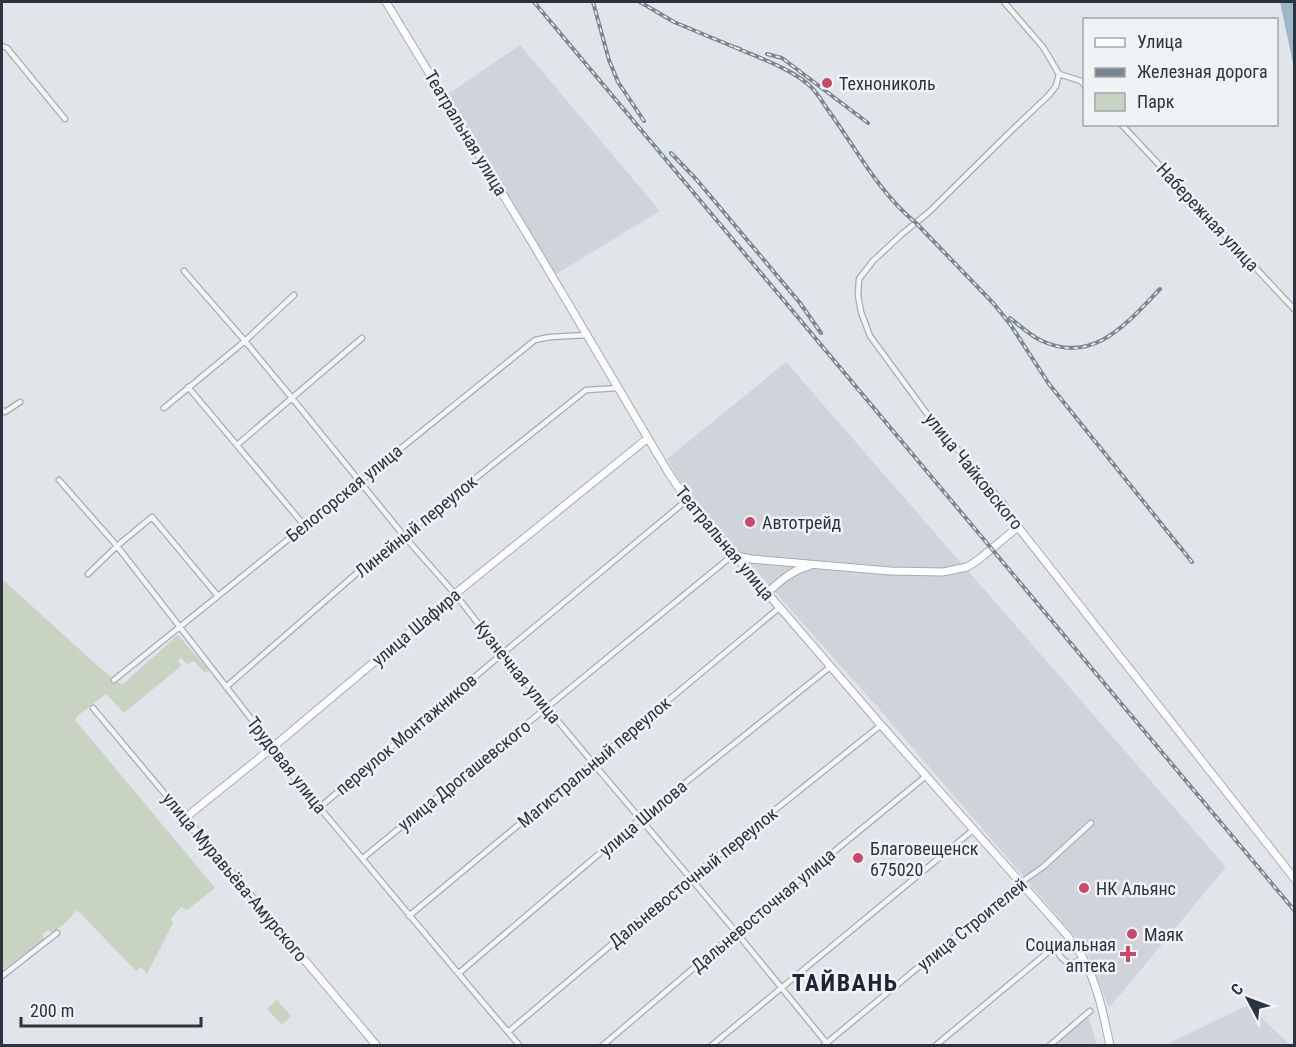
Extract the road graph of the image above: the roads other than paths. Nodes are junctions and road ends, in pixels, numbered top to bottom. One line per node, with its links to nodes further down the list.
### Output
1 (386, 2): 11 (street, Театральная улица)
2 (1004, 2): 4 (street)
3 (2, 46): 6 (street)
4 (1059, 74): 5 (street); 26 (street, улица Чайковского)
5 (1083, 84)
6 (65, 119)
7 (1123, 126): 10 (street, Набережная улица)
8 (184, 272): 13 (street, Кузнечная улица)
9 (294, 295): 13 (street)
10 (1294, 309)
11 (587, 335): 15 (street, Театральная улица); 23 (street, Белогорская улица)
12 (362, 338): 16 (street)
13 (245, 341): 14 (street); 16 (street, Кузнечная улица)
14 (188, 387): 18 (street); 21 (street)
15 (618, 388): 20 (street, Театральная улица); 27 (street, Линейный переулок)
16 (292, 398): 21 (street); 23 (street, Кузнечная улица)
17 (20, 402): 19 (street)
18 (164, 408)
19 (2, 410)
20 (648, 438): 24 (street, Театральная улица); 32 (street, улица Шафира)
21 (237, 445): 25 (street)
22 (59, 480): 28 (street, Трудовая улица)
23 (360, 480): 25 (street, Белогорская улица); 27 (street, Кузнечная улица)
24 (687, 500): 29 (street, Театральная улица); 37 (street, переулок Монтажников)
25 (304, 525): 34 (street, Белогорская улица)
26 (1018, 527): 30 (street); 54 (street, улица Чайковского)
27 (404, 536): 32 (street, Кузнечная улица); 40 (street, Линейный переулок)
28 (117, 546): 31 (street); 34 (street); 36 (street, Трудовая улица)
29 (733, 555): 30 (street); 33 (street, Театральная улица); 41 (street, улица Дрогашевского)
30 (814, 564): 33 (street)
31 (88, 574)
32 (455, 594): 37 (street, Кузнечная улица); 44 (street, улица Шафира)
33 (766, 594): 35 (street, Театральная улица)
34 (217, 596): 36 (street, Белогорская улица)
35 (779, 608): 38 (street, Театральная улица); 45 (street, Магистральный переулок)
36 (179, 626): 39 (street, Белогорская улица); 40 (street, Трудовая улица)
37 (502, 654): 41 (street, Кузнечная улица); 47 (street, переулок Монтажников)
38 (830, 667): 43 (street, Театральная улица); 49 (street, улица Шилова)
39 (114, 680)
40 (226, 687): 44 (street, Трудовая улица)
41 (547, 707): 45 (street, Кузнечная улица); 52 (street, улица Дрогашевского)
42 (93, 708): 48 (street, улица Муравьёва-Амурского)
43 (881, 725): 46 (street, Театральная улица); 53 (street, Дальневосточный переулок)
44 (273, 747): 47 (street, Трудовая улица); 48 (street, улица Шафира)
45 (593, 763): 49 (street, Кузнечная улица); 56 (street, Магистральный переулок)
46 (926, 776): 51 (street, Театральная улица); 57 (street, Дальневосточная улица)
47 (320, 807): 52 (street, Трудовая улица)
48 (185, 818): 66 (street, улица Муравьёва-Амурского)
49 (640, 819): 53 (street, Кузнечная улица); 60 (street, улица Шилова)
50 (1091, 823): 55 (street, улица Строителей)
51 (973, 830): 55 (street, Театральная улица); 62 (street)
52 (363, 858): 56 (street, Трудовая улица)
53 (690, 878): 57 (street, Кузнечная улица); 64 (street, Дальневосточный переулок)
54 (1294, 878)
55 (1020, 883): 59 (street, Театральная улица); 65 (street, улица Строителей)
56 (409, 916): 60 (street, Трудовая улица)
57 (736, 932): 62 (street, Кузнечная улица); 68 (street, Дальневосточная улица)
58 (57, 933): 61 (street)
59 (1083, 958): 70 (street); 72 (street, Театральная улица)
60 (459, 973): 64 (street, Трудовая улица)
61 (2, 976)
62 (781, 987): 65 (street, Кузнечная улица); 69 (street)
63 (1090, 1011): 71 (street)
64 (508, 1032): 67 (street, Трудовая улица)
65 (826, 1044)
66 (377, 1046)
67 (520, 1046)
68 (602, 1046)
69 (711, 1046)
70 (935, 1046)
71 (1049, 1046)
72 (1110, 1046)

